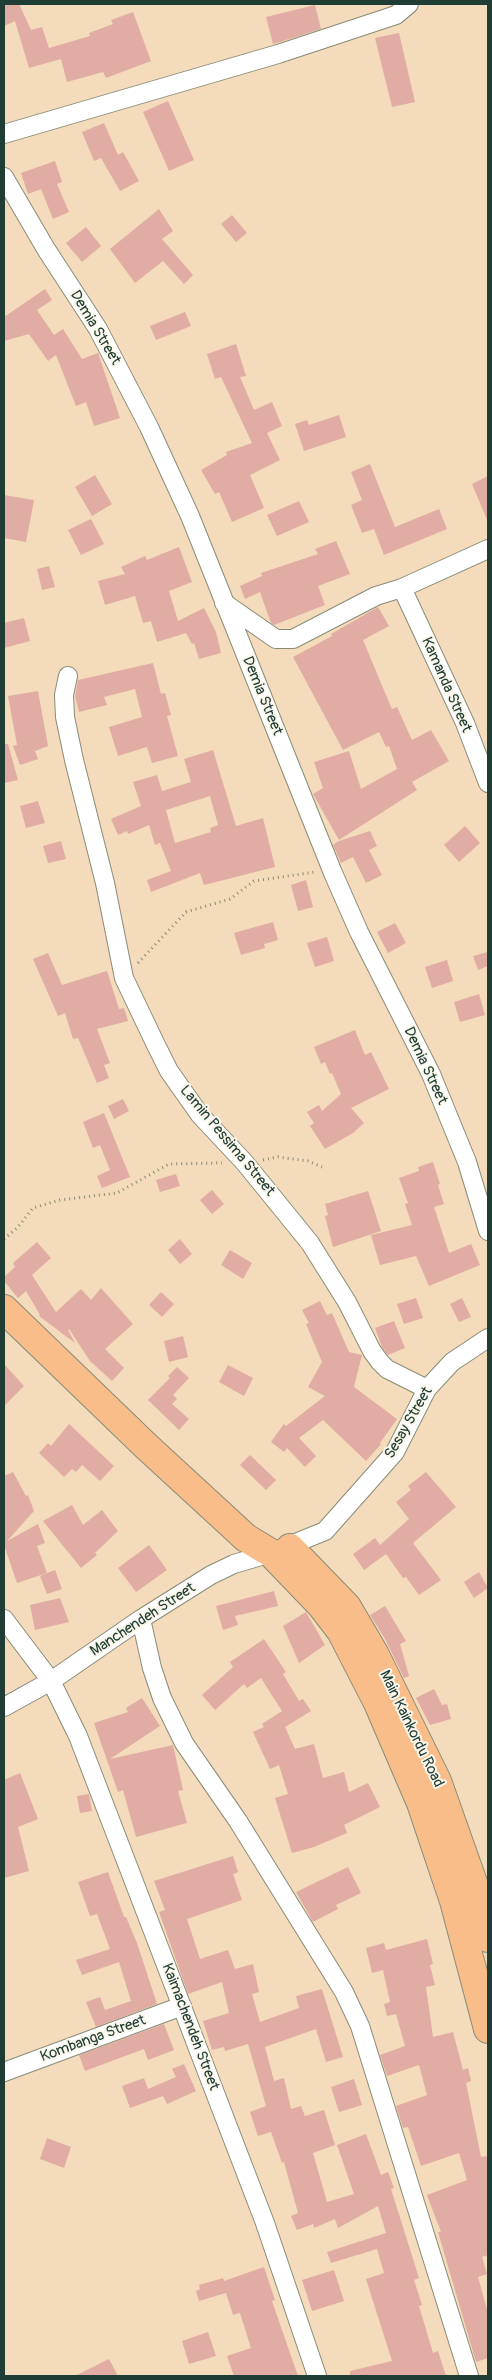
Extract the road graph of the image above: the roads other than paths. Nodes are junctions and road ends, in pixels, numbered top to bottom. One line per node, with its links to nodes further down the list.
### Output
1 (409, 4): 2 (street)
2 (4, 134)
3 (5, 182): 6 (street, Demia Street)
4 (488, 549): 5 (street)
5 (402, 588): 6 (street); 8 (street, Kamanda Street)
6 (224, 603): 9 (street, Demia Street)
7 (68, 676): 12 (street, Lamin Pessima Street)
8 (488, 783)
9 (488, 1231)
10 (4, 1309): 13 (main road)
11 (488, 1338): 12 (street, Sesay Street)
12 (427, 1389): 13 (street, Sesay Street)
13 (279, 1549): 15 (street, Manchendeh Street); 18 (main road)
14 (4, 1619): 16 (street, Kaimachendeh Street)
15 (141, 1619): 16 (street, Manchendeh Street); 24 (street)
16 (51, 1681): 17 (street, Manchendeh Street); 20 (street, Kaimachendeh Street)
17 (4, 1708)
18 (466, 1898): 19 (main road); 21 (main road)
19 (488, 1938)
20 (182, 2006): 22 (street, Kombanga Street); 23 (street, Kaimachendeh Street)
21 (488, 2029)
22 (4, 2072)
23 (317, 2376)
24 (468, 2376)

